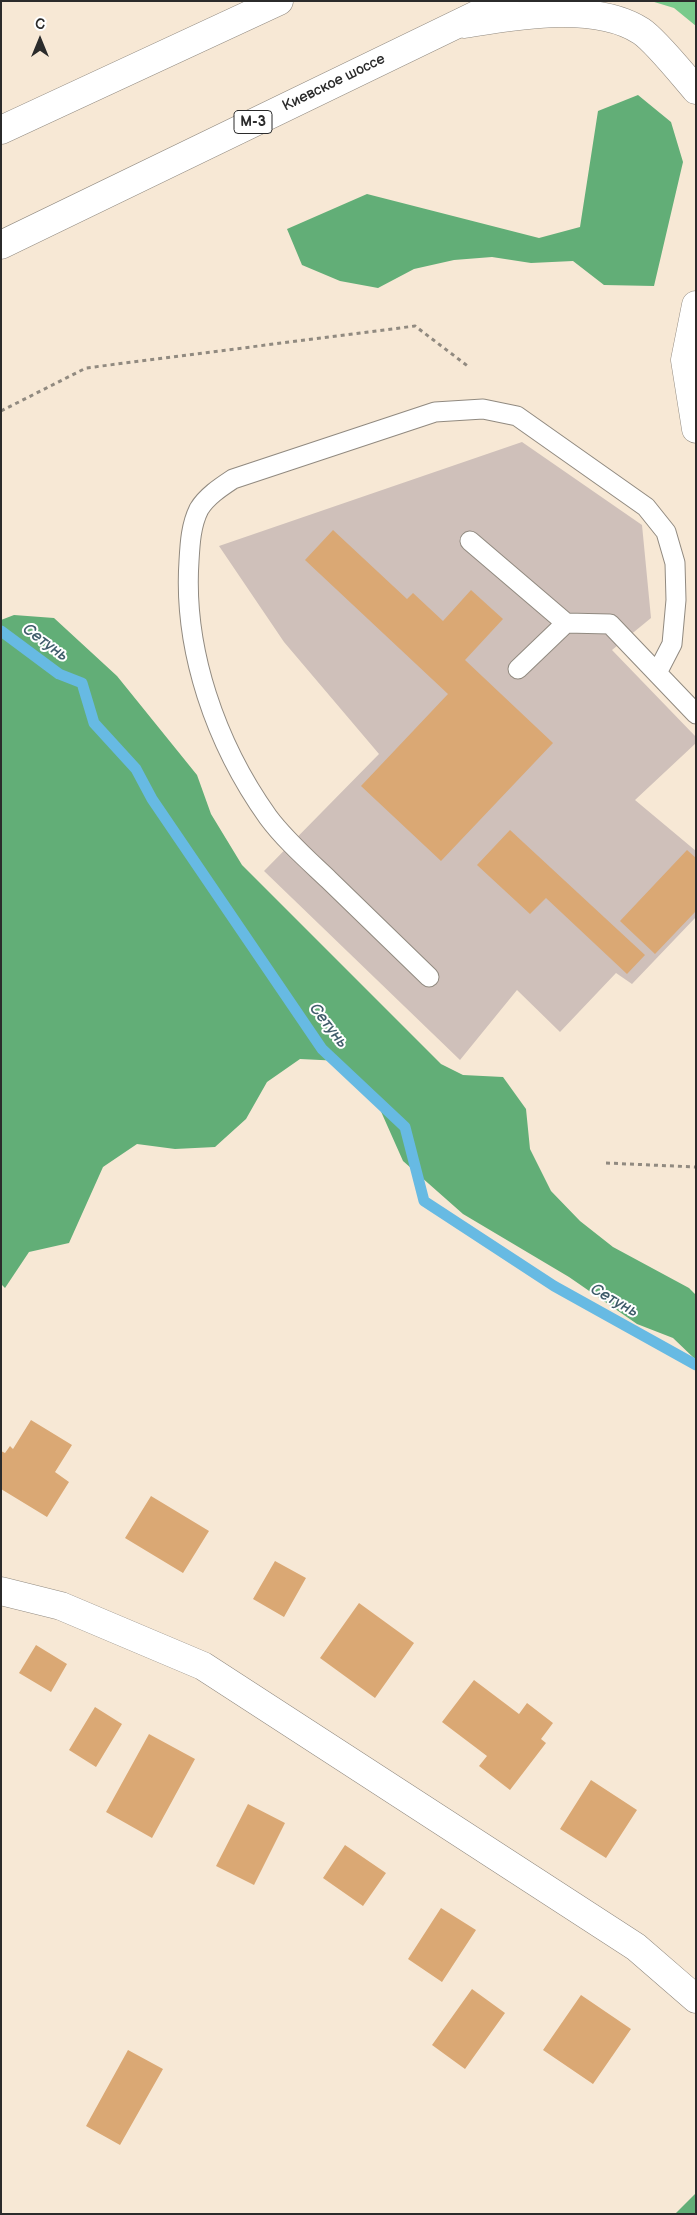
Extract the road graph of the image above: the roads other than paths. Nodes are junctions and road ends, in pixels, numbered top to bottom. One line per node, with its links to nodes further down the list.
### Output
1 (280, 1): 5 (main road)
2 (505, 1): 3 (main road, Киевское шоссе / М-3)
3 (450, 27): 4 (main road); 6 (main road, Киевское шоссе / М-3)
4 (696, 90)
5 (1, 130)
6 (1, 245)
7 (696, 305): 8 (main road)
8 (696, 429)
9 (470, 541): 10 (lane)
10 (566, 623): 11 (lane); 12 (lane)
11 (518, 669)
12 (657, 673): 13 (lane); 14 (lane)
13 (696, 714)
14 (429, 977)
15 (1, 1591): 16 (main road)
16 (696, 1999)

